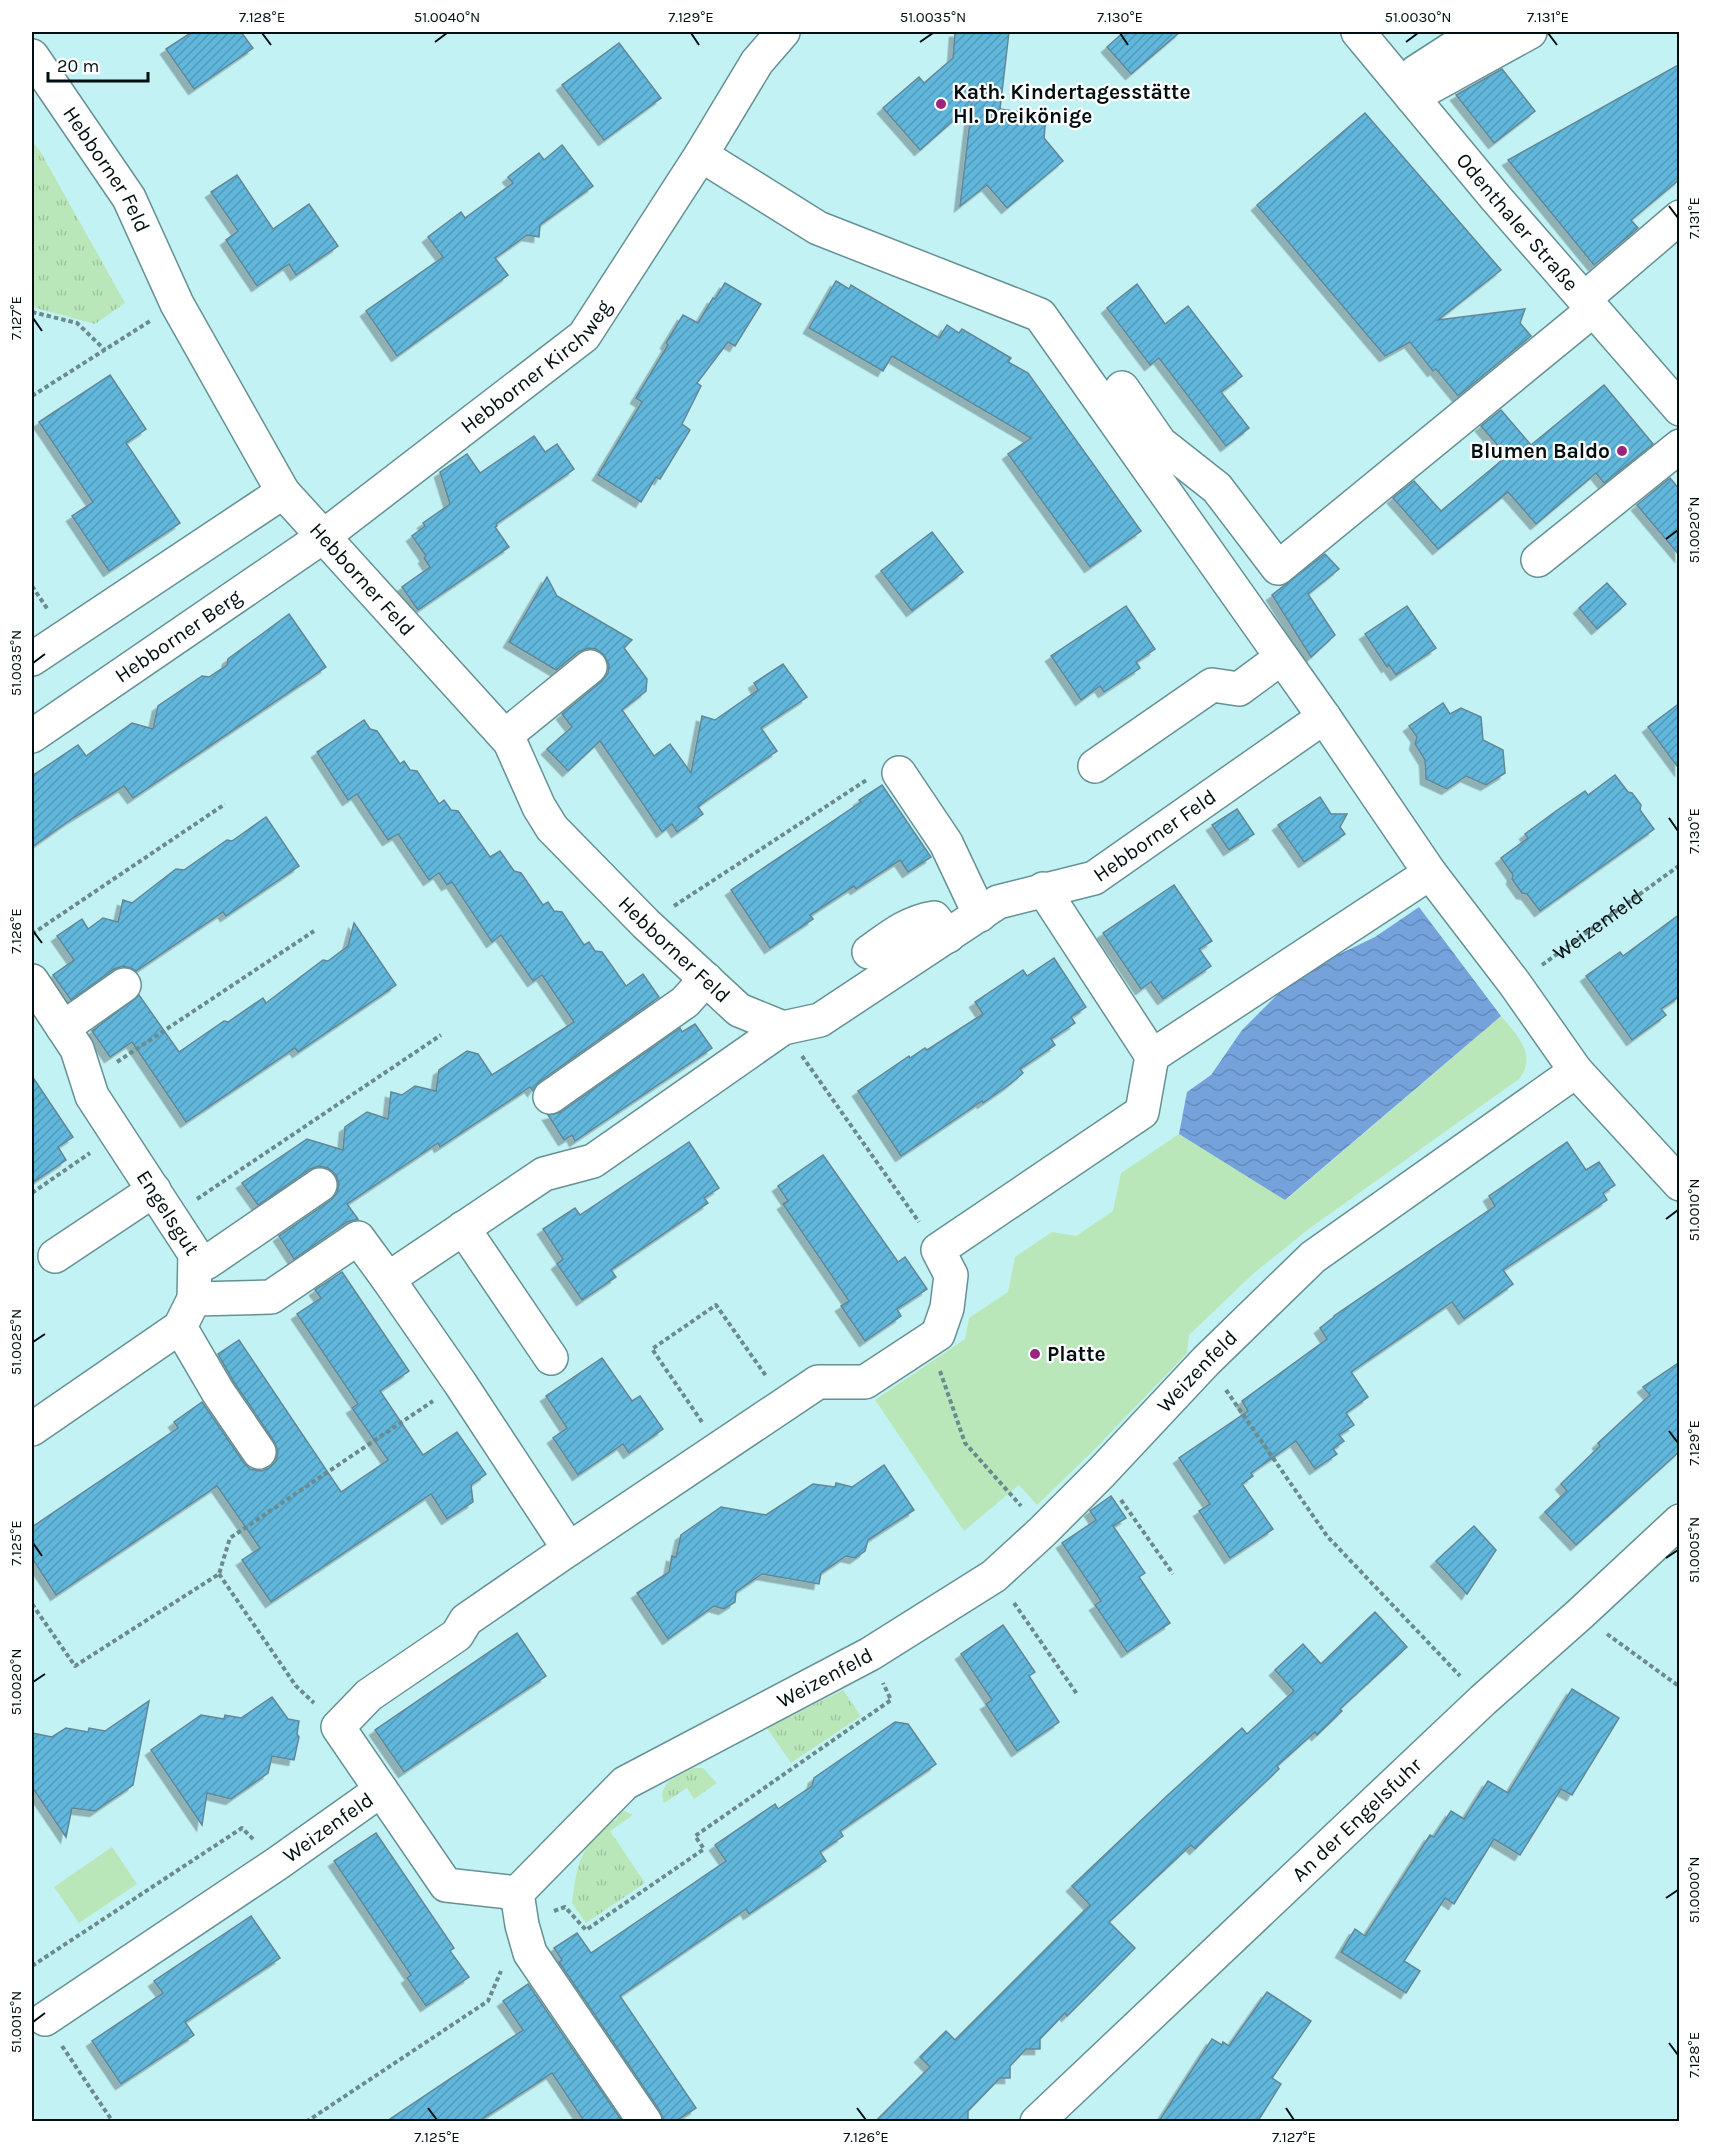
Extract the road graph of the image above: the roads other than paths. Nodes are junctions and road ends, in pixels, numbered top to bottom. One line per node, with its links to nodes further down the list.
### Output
1 (783, 32): 7 (street, Hebborner Kirchweg)
2 (1358, 32): 6 (street, Odenthaler Straße)
3 (1478, 32): 6 (street)
4 (1530, 32): 6 (street)
5 (32, 56): 13 (street, Hebborner Feld)
6 (1406, 90): 9 (street, Odenthaler Straße)
7 (701, 155): 14 (street, Hebborner Kirchweg); 16 (street)
8 (1680, 217): 9 (street)
9 (1588, 305): 10 (street); 11 (street, Odenthaler Straße)
10 (1122, 388)
11 (1680, 409)
12 (1680, 446): 15 (street)
13 (283, 492): 14 (street, Hebborner Feld); 17 (street)
14 (324, 536): 20 (street, Hebborner Berg); 21 (street, Hebborner Feld)
15 (1538, 560)
16 (1281, 658): 19 (street); 22 (street)
17 (32, 659)
18 (590, 667): 21 (street)
19 (1324, 717): 24 (street); 25 (street, Hebborner Feld)
20 (32, 736)
21 (505, 736): 29 (street, Hebborner Feld)
22 (1095, 766)
23 (899, 773): 26 (street)
24 (1430, 873): 34 (street); 35 (street)
25 (1043, 889): 26 (street, Hebborner Feld); 34 (street)
26 (980, 915): 27 (street, Hebborner Feld)
27 (948, 936): 28 (street); 33 (street, Hebborner Feld)
28 (869, 952)
29 (706, 979): 33 (street, Hebborner Feld); 36 (street)
30 (32, 981): 32 (street, Engelsgut)
31 (124, 985): 32 (street)
32 (63, 1028): 39 (street, Engelsgut)
33 (783, 1028): 40 (street, Hebborner Feld)
34 (1152, 1056): 50 (street)
35 (1576, 1071): 37 (street); 52 (street, Weizenfeld)
36 (550, 1097)
37 (1673, 1164)
38 (320, 1185): 42 (street)
39 (163, 1203): 41 (street); 42 (street, Engelsgut)
40 (463, 1228): 43 (street, Hebborner Feld); 46 (street)
41 (55, 1256)
42 (195, 1263): 44 (street, Engelsgut)
43 (388, 1279): 44 (street); 50 (street)
44 (195, 1299): 45 (street, Engelsgut)
45 (180, 1327): 47 (street, Engelsgut); 48 (street)
46 (551, 1358)
47 (32, 1428)
48 (259, 1452)
49 (1680, 1521): 55 (street, An der Engelsfuhr)
50 (569, 1549): 51 (street)
51 (381, 1790): 52 (street, Weizenfeld); 53 (street, Weizenfeld)
52 (517, 1893): 54 (street)
53 (45, 2019)
54 (645, 2121)
55 (1037, 2121)

